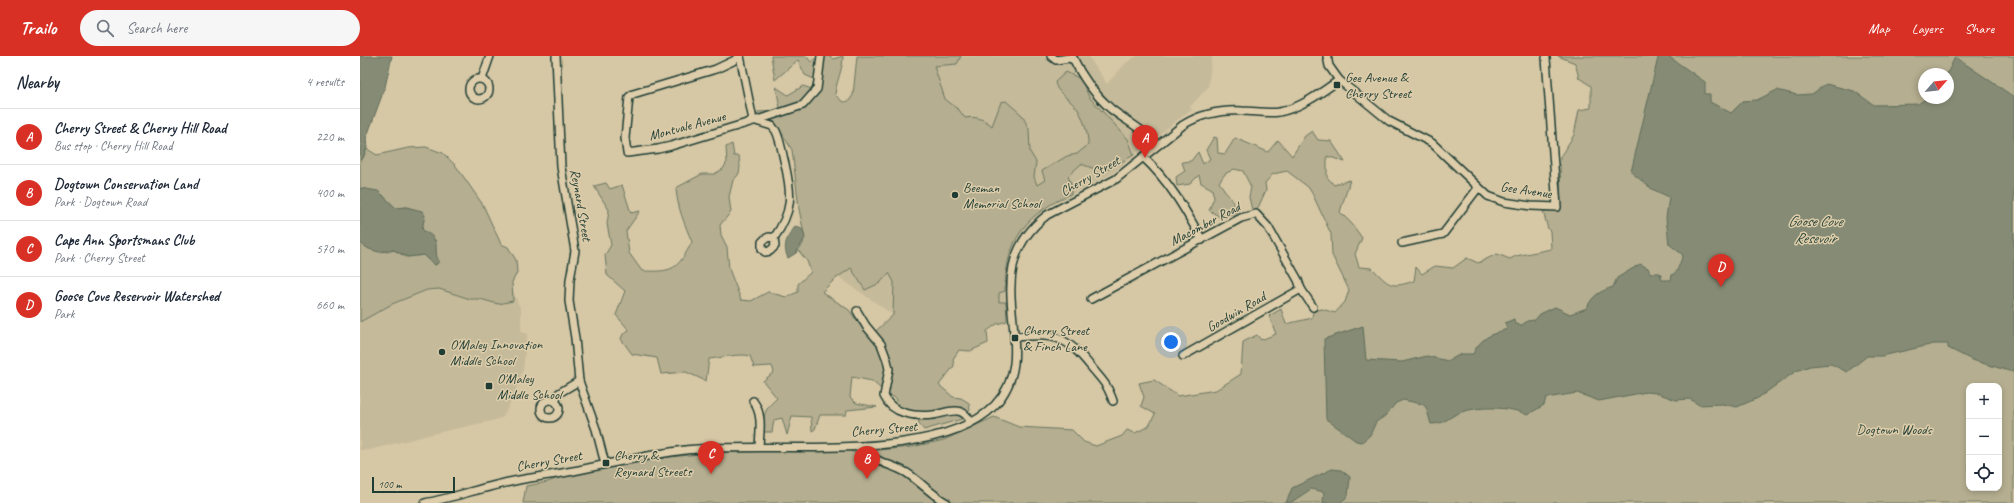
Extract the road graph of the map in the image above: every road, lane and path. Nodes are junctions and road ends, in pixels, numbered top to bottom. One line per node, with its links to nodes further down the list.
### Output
1 (490, 56): 9 (street)
2 (556, 56): 24 (street, Reynard Street)
3 (740, 56): 11 (street); 11 (street, Montvale Avenue)
4 (821, 56): 11 (street, Montvale Avenue)
5 (1051, 56): 7 (street)
6 (1327, 56): 10 (street, Gee Avenue)
7 (1073, 58): 12 (street)
8 (1546, 58): 14 (street, Gee Avenue)
9 (482, 79)
10 (1339, 80): 12 (street, Cherry Street); 14 (street, Gee Avenue)
11 (753, 120): 15 (street)
12 (1156, 146): 13 (street, Cherry Street)
13 (1143, 157): 16 (street); 22 (street, Cherry Street)
14 (1478, 188): 17 (street)
15 (774, 238)
16 (1202, 240): 18 (street, Macomber Road); 19 (street, Macomber Road)
17 (1402, 244)
18 (1302, 289): 20 (street, Macomber Road); 23 (street, Goodwin Road)
19 (1091, 300)
20 (1313, 307)
21 (856, 311): 28 (street)
22 (1014, 337): 27 (street); 28 (street, Cherry Street)
23 (1183, 356)
24 (579, 381): 25 (street); 31 (street, Reynard Street)
25 (555, 400)
26 (753, 401): 29 (street)
27 (1112, 401)
28 (971, 422): 30 (street, Cherry Street)
29 (759, 446): 30 (street, Cherry Street); 31 (street, Cherry Street)
30 (863, 446): 33 (street)
31 (605, 464): 32 (street, Cherry Street)
32 (425, 503)
33 (947, 503)

